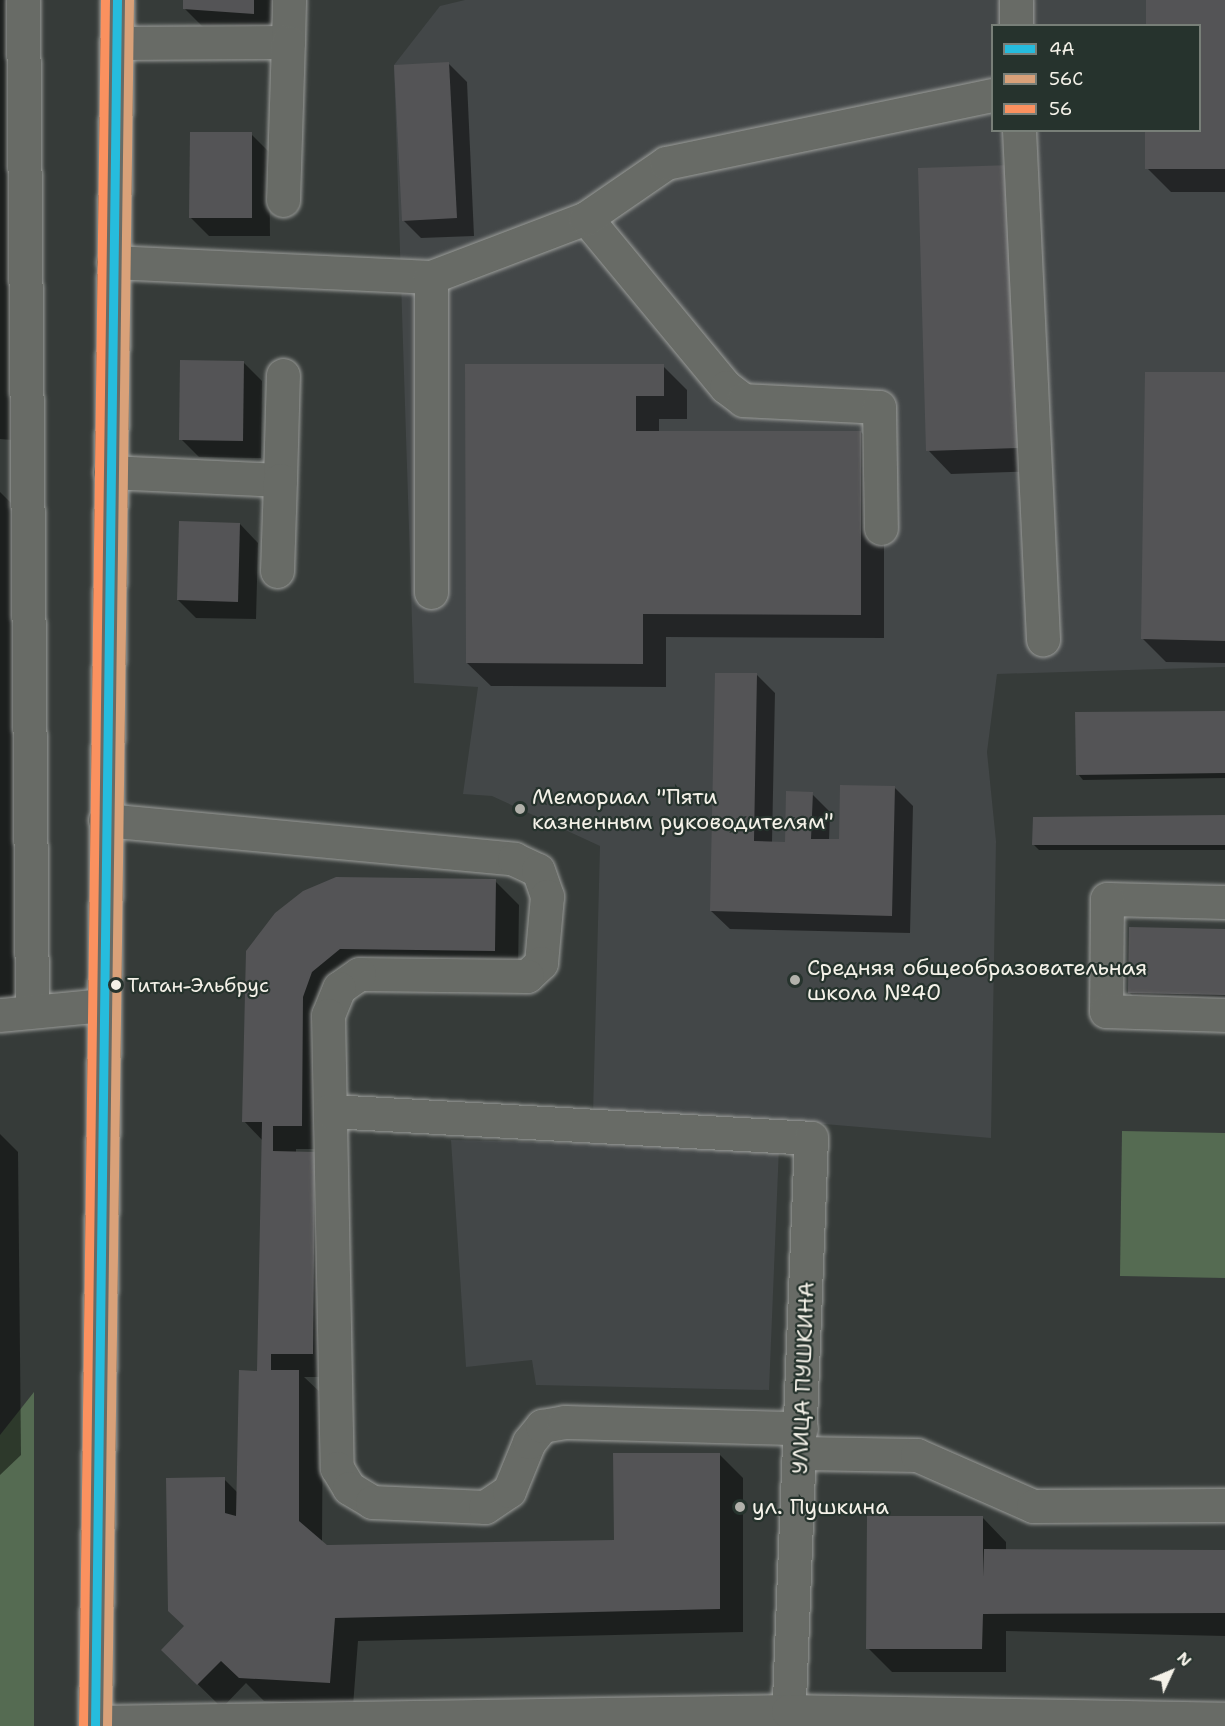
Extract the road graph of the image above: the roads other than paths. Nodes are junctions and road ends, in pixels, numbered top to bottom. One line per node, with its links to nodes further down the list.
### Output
1 (23, 0): 24 (street)
2 (117, 0): 7 (street)
3 (289, 0): 6 (street)
4 (1016, 0): 5 (street)
5 (1016, 24)
6 (288, 42): 7 (street); 10 (street)
7 (116, 43): 12 (street)
8 (991, 95): 11 (street)
9 (1019, 132): 20 (street)
10 (283, 201)
11 (586, 218): 13 (street); 17 (street)
12 (113, 262): 13 (street); 15 (street)
13 (431, 277): 19 (street)
14 (283, 375): 16 (street)
15 (110, 472): 16 (street); 21 (street)
16 (280, 480): 18 (street)
17 (881, 528)
18 (276, 571)
19 (431, 592)
20 (1043, 639)
21 (105, 820): 23 (street); 27 (street)
22 (1225, 902): 26 (street)
23 (103, 1005): 24 (street); 35 (street)
24 (32, 1011): 25 (street)
25 (0, 1015)
26 (1225, 1015)
27 (330, 1111): 28 (street, УЛИЦА ПУШКИНА); 28 (street)
28 (801, 1441): 29 (street); 30 (street, УЛИЦА ПУШКИНА)
29 (1225, 1505)
30 (788, 1718): 32 (street); 33 (street)
31 (1225, 1719): 32 (street)
32 (987, 1720)
33 (496, 1721): 34 (street)
34 (323, 1722): 35 (street)
35 (95, 1724)

